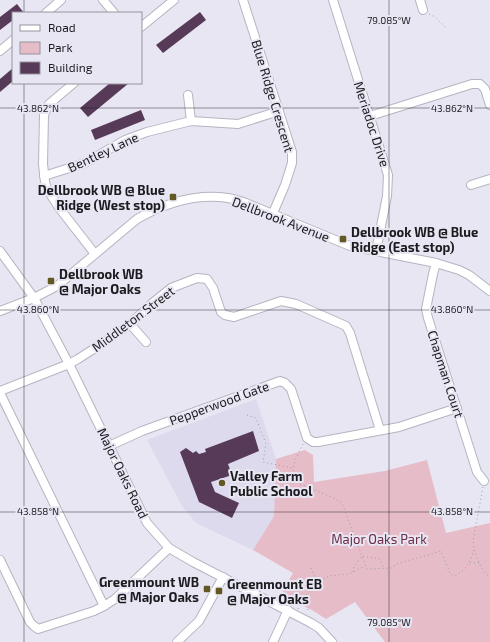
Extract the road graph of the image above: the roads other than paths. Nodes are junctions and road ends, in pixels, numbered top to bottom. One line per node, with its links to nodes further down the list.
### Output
1 (61, 0): 8 (street)
2 (103, 0): 9 (street)
3 (174, 0): 10 (street)
4 (243, 0): 16 (street, Blue Ridge Crescent)
5 (333, 0): 17 (street, Meriadoc Drive)
6 (420, 0): 7 (street)
7 (423, 10)
8 (47, 12)
9 (113, 12)
10 (142, 26)
11 (12, 41): 12 (street)
12 (0, 51)
13 (73, 84): 19 (street)
14 (188, 95): 18 (street)
15 (490, 105): 17 (street)
16 (279, 112): 18 (street, Bentley Lane); 22 (street, Blue Ridge Crescent)
17 (370, 116): 24 (street, Meriadoc Drive)
18 (191, 121): 19 (street, Bentley Lane)
19 (44, 176): 25 (street)
20 (490, 179): 21 (street)
21 (471, 185)
22 (273, 213): 24 (street, Dellbrook Avenue); 25 (street, Dellbrook Avenue)
23 (0, 251): 28 (street, Major Oaks Road)
24 (376, 251): 26 (street, Dellbrook Avenue)
25 (95, 254): 28 (street, Dellbrook Avenue)
26 (436, 263): 27 (street, Dellbrook Avenue); 34 (street, Chapman Court)
27 (490, 291)
28 (34, 298): 29 (street, Dellbrook Avenue); 32 (street, Major Oaks Road)
29 (0, 311)
30 (130, 324): 31 (street); 32 (street, Middleton Street); 35 (street, Middleton Street)
31 (146, 342)
32 (69, 364): 33 (street, Middleton Street); 36 (street, Major Oaks Road)
33 (0, 392): 41 (street)
34 (457, 408): 35 (street); 37 (street, Chapman Court)
35 (380, 430): 36 (street, Pepperwood Gate)
36 (109, 446): 38 (street, Major Oaks Road)
37 (484, 481)
38 (169, 548): 40 (street, Major Oaks Road); 41 (street)
39 (0, 560): 41 (street)
40 (223, 577): 42 (street, Major Oaks Road); 43 (street)
41 (104, 606)
42 (292, 609): 44 (street); 45 (street, Major Oaks Road)
43 (177, 642)
44 (272, 642)
45 (332, 642)

